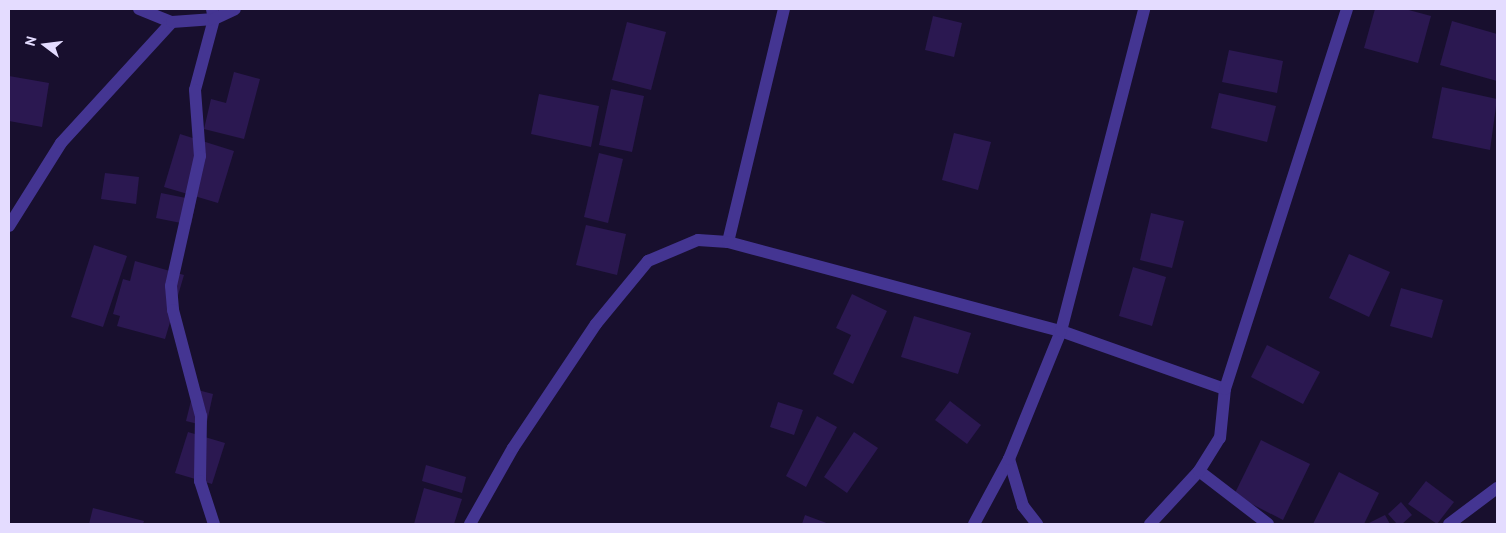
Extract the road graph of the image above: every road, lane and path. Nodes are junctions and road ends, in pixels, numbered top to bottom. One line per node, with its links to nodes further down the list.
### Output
1 (139, 9): 7 (street)
2 (235, 9): 6 (street)
3 (784, 9): 9 (street)
4 (1144, 9): 10 (street)
5 (1347, 9): 11 (street)
6 (213, 14): 7 (street); 15 (street)
7 (172, 22): 8 (street)
8 (9, 226)
9 (728, 242): 10 (street); 16 (street)
10 (1061, 331): 11 (street); 12 (street)
11 (1225, 389): 13 (street)
12 (1009, 459): 17 (street); 18 (street)
13 (1199, 471): 19 (street); 20 (street)
14 (1497, 488): 21 (street)
15 (214, 524)
16 (470, 524)
17 (974, 524)
18 (1037, 524)
19 (1150, 524)
20 (1268, 524)
21 (1449, 524)

